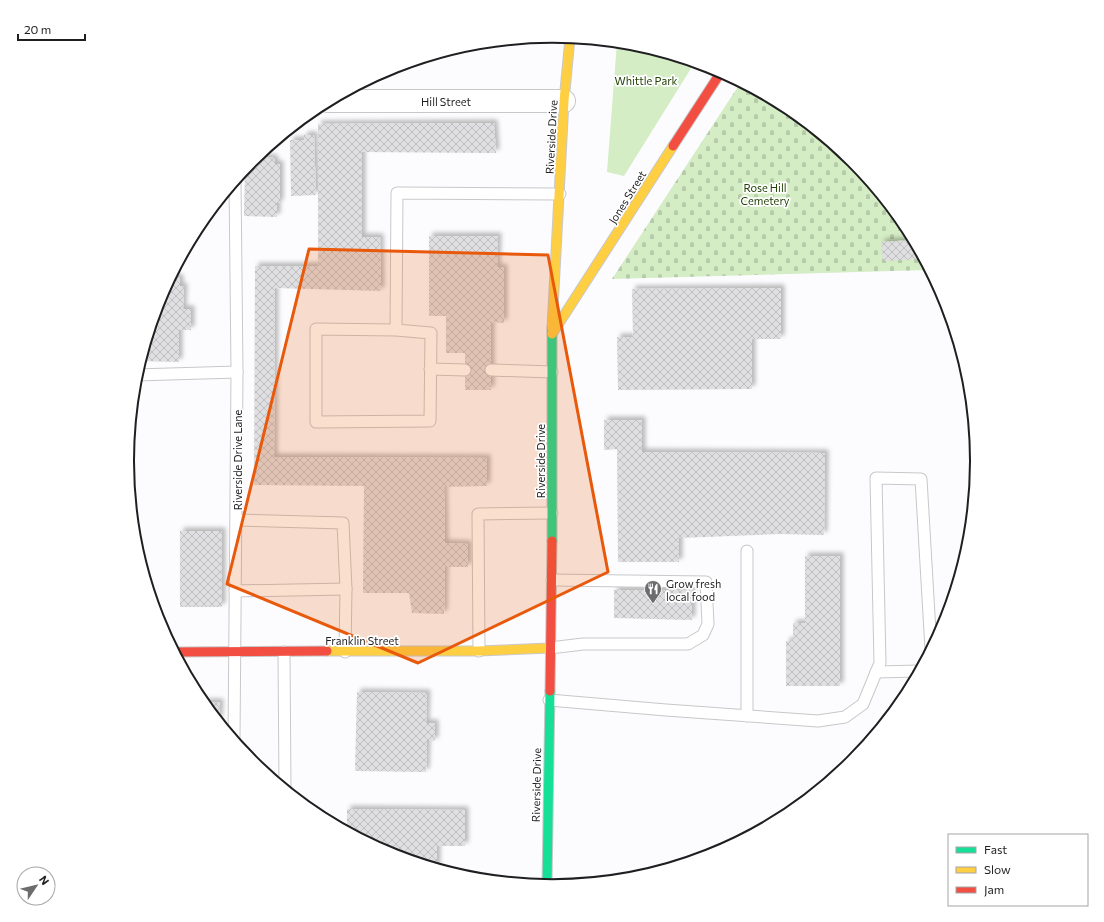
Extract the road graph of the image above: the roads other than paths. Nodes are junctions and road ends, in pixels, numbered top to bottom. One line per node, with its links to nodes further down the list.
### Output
1 (569, 44): 4 (main road, Riverside Drive)
2 (718, 77): 8 (main road, Jones Street)
3 (340, 101): 4 (street, Hill Street)
4 (564, 101): 6 (main road, Riverside Drive)
5 (235, 189): 12 (lane, Riverside Drive Lane)
6 (560, 194): 7 (lane); 8 (main road, Riverside Drive)
7 (396, 330): 9 (lane); 9 (lane)
8 (552, 334): 13 (main road, Riverside Drive)
9 (430, 369): 10 (lane)
10 (465, 370)
11 (491, 370): 13 (lane)
12 (237, 372): 14 (lane); 16 (lane, Riverside Drive Lane)
13 (552, 372): 15 (main road, Riverside Drive)
14 (143, 375)
15 (552, 513): 18 (main road, Riverside Drive); 27 (lane)
16 (237, 520): 19 (lane); 20 (lane, Riverside Drive Lane)
17 (748, 551): 31 (lane)
18 (552, 580): 22 (main road, Riverside Drive); 22 (lane)
19 (346, 589): 20 (lane); 26 (lane)
20 (235, 591): 24 (lane, Riverside Drive Lane)
21 (930, 638): 29 (lane)
22 (550, 648): 27 (main road, Franklin Street); 30 (main road, Riverside Drive)
23 (180, 652): 24 (main road, Franklin Street)
24 (234, 652): 25 (main road, Franklin Street); 32 (lane, Riverside Drive Lane)
25 (284, 652): 26 (main road, Franklin Street); 33 (lane)
26 (345, 652): 27 (main road, Franklin Street)
27 (479, 652)
28 (913, 671): 29 (lane)
29 (876, 672): 31 (lane)
30 (550, 700): 31 (lane); 34 (main road, Riverside Drive)
31 (747, 716)
32 (234, 732)
33 (285, 782)
34 (547, 879)

